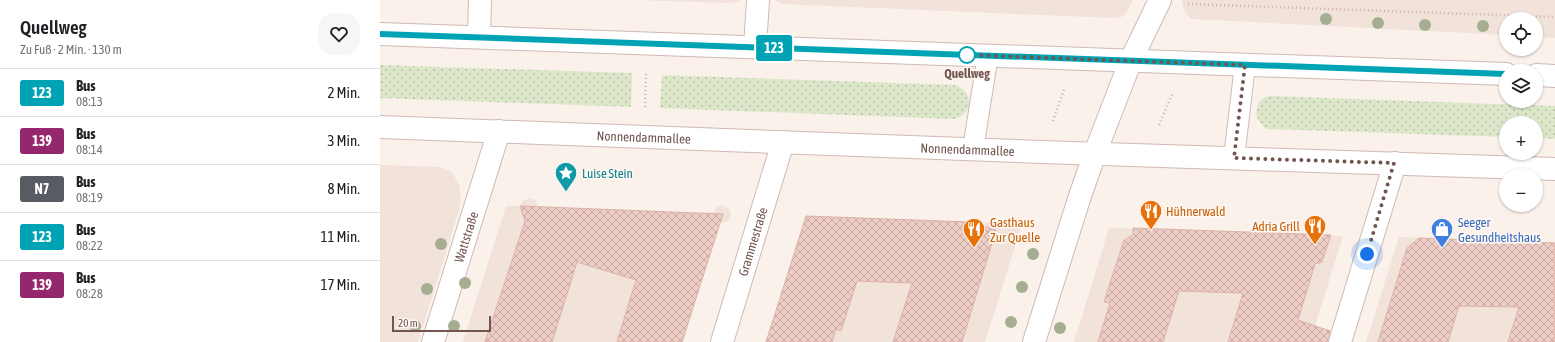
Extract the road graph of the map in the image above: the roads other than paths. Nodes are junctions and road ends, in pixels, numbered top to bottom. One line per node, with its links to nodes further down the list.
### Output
1 (480, 0): 5 (main road)
2 (758, 0): 6 (main road)
3 (1160, 0): 8 (main road)
4 (380, 34): 5 (main road)
5 (479, 37): 6 (main road)
6 (755, 47): 7 (main road)
7 (988, 55): 8 (main road); 16 (lane)
8 (1131, 60): 9 (main road); 17 (main road)
9 (1245, 65): 10 (main road); 18 (lane)
10 (1499, 74)
11 (1543, 75): 12 (main road)
12 (1555, 76)
13 (380, 127): 14 (main road, Nonnendammallee)
14 (499, 131): 15 (main road, Nonnendammallee); 21 (main road, Wattstraße)
15 (783, 142): 16 (main road, Nonnendammallee); 22 (main road, Grammestraße)
16 (973, 149): 17 (main road, Nonnendammallee)
17 (1095, 153): 18 (main road, Nonnendammallee); 23 (main road)
18 (1234, 158): 19 (main road, Nonnendammallee)
19 (1394, 163): 20 (main road, Nonnendammallee); 24 (main road)
20 (1555, 169)
21 (432, 342)
22 (722, 342)
23 (1034, 342)
24 (1340, 342)

